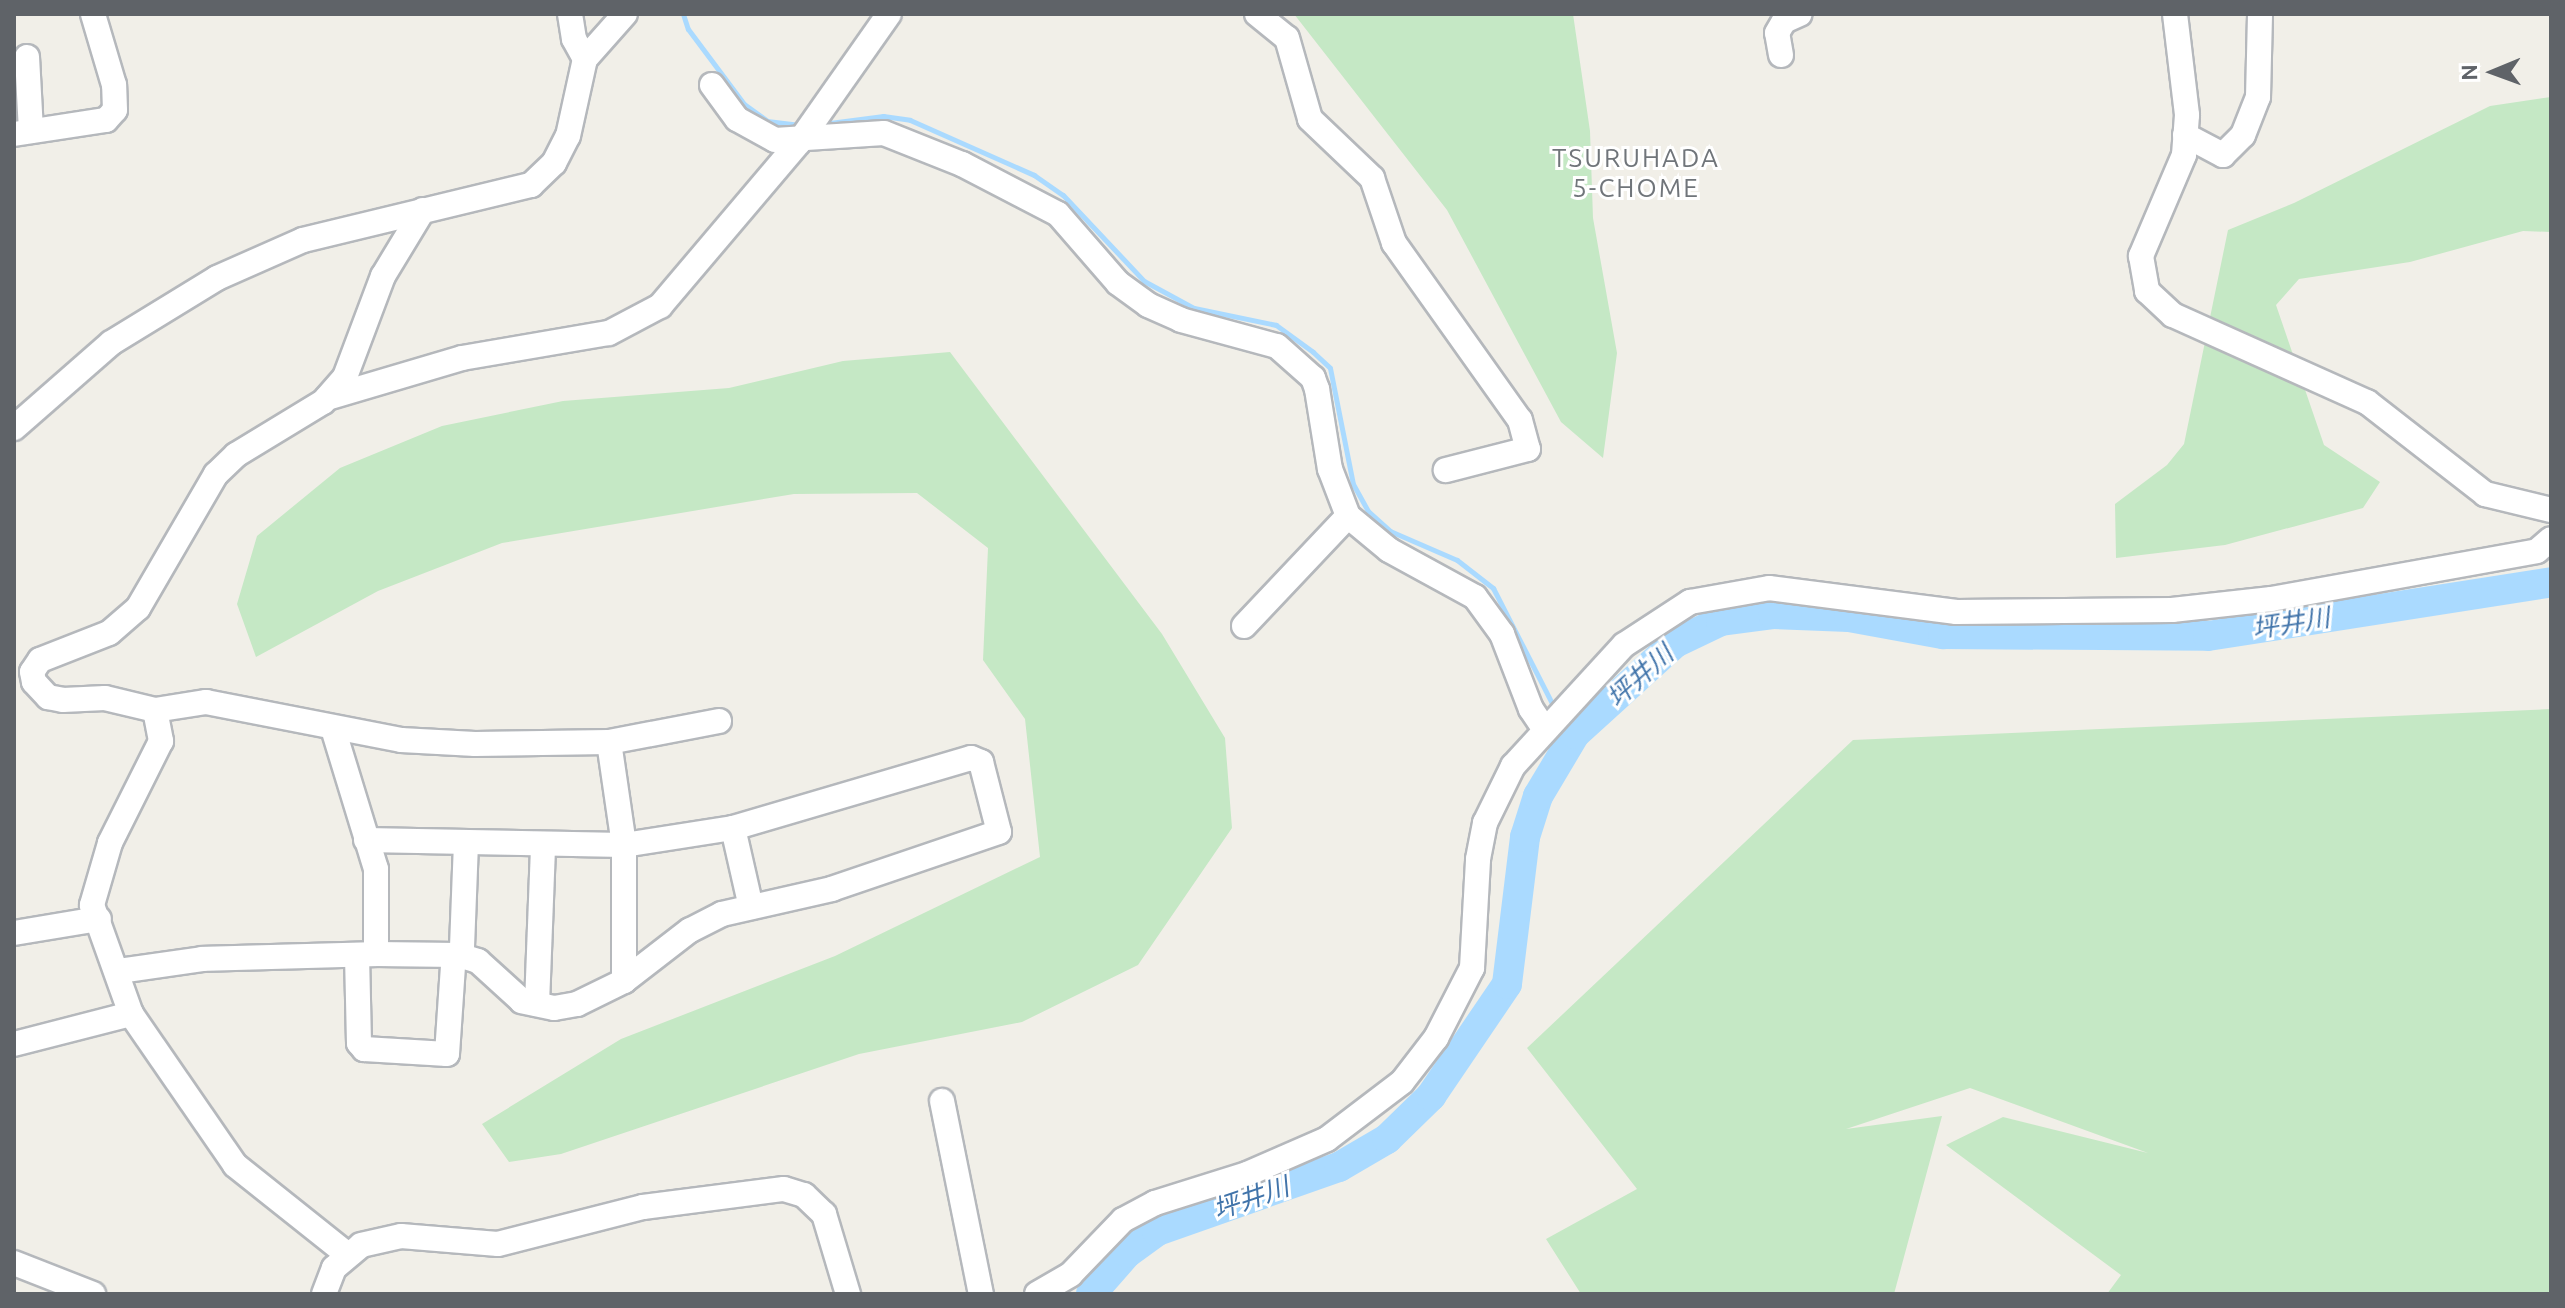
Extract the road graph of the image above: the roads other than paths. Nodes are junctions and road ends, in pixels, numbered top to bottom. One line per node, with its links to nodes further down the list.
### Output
1 (93, 14): 13 (street)
2 (570, 14): 11 (street)
3 (625, 14): 11 (street)
4 (889, 14): 15 (street)
5 (1257, 14): 19 (street)
6 (1800, 14): 9 (street)
7 (2175, 14): 14 (street)
8 (2260, 14): 14 (street)
9 (1781, 55)
10 (27, 57): 13 (street)
11 (585, 59): 16 (street)
12 (712, 85): 15 (street)
13 (22, 132)
14 (2185, 135): 20 (street)
15 (802, 138): 17 (street); 21 (street)
16 (423, 210): 17 (street); 18 (street)
17 (327, 398): 24 (street)
18 (14, 428)
19 (1446, 470)
20 (2551, 510)
21 (1348, 516): 23 (street); 27 (street)
22 (2551, 539): 27 (street)
23 (1244, 626)
24 (23, 671): 25 (street)
25 (155, 710): 28 (street); 36 (street)
26 (719, 721): 29 (street)
27 (1548, 727): 52 (street)
28 (333, 728): 29 (street); 31 (street)
29 (609, 742): 33 (street)
30 (733, 828): 33 (street); 35 (street); 35 (street)
31 (366, 840): 32 (street); 38 (street)
32 (466, 844): 34 (street); 39 (street)
33 (624, 845): 34 (street); 41 (street)
34 (543, 846): 42 (street)
35 (751, 907): 41 (street)
36 (99, 919): 37 (street); 40 (street)
37 (14, 933)
38 (366, 955): 39 (street); 39 (street); 40 (street)
39 (458, 955): 42 (street)
40 (119, 971): 43 (street)
41 (624, 981): 42 (street)
42 (537, 1004)
43 (131, 1014): 44 (street); 46 (street)
44 (14, 1044)
45 (942, 1101): 51 (street)
46 (347, 1254): 49 (street); 50 (street)
47 (14, 1263): 48 (street)
48 (93, 1294)
49 (324, 1294)
50 (848, 1294)
51 (981, 1294)
52 (1037, 1294)

